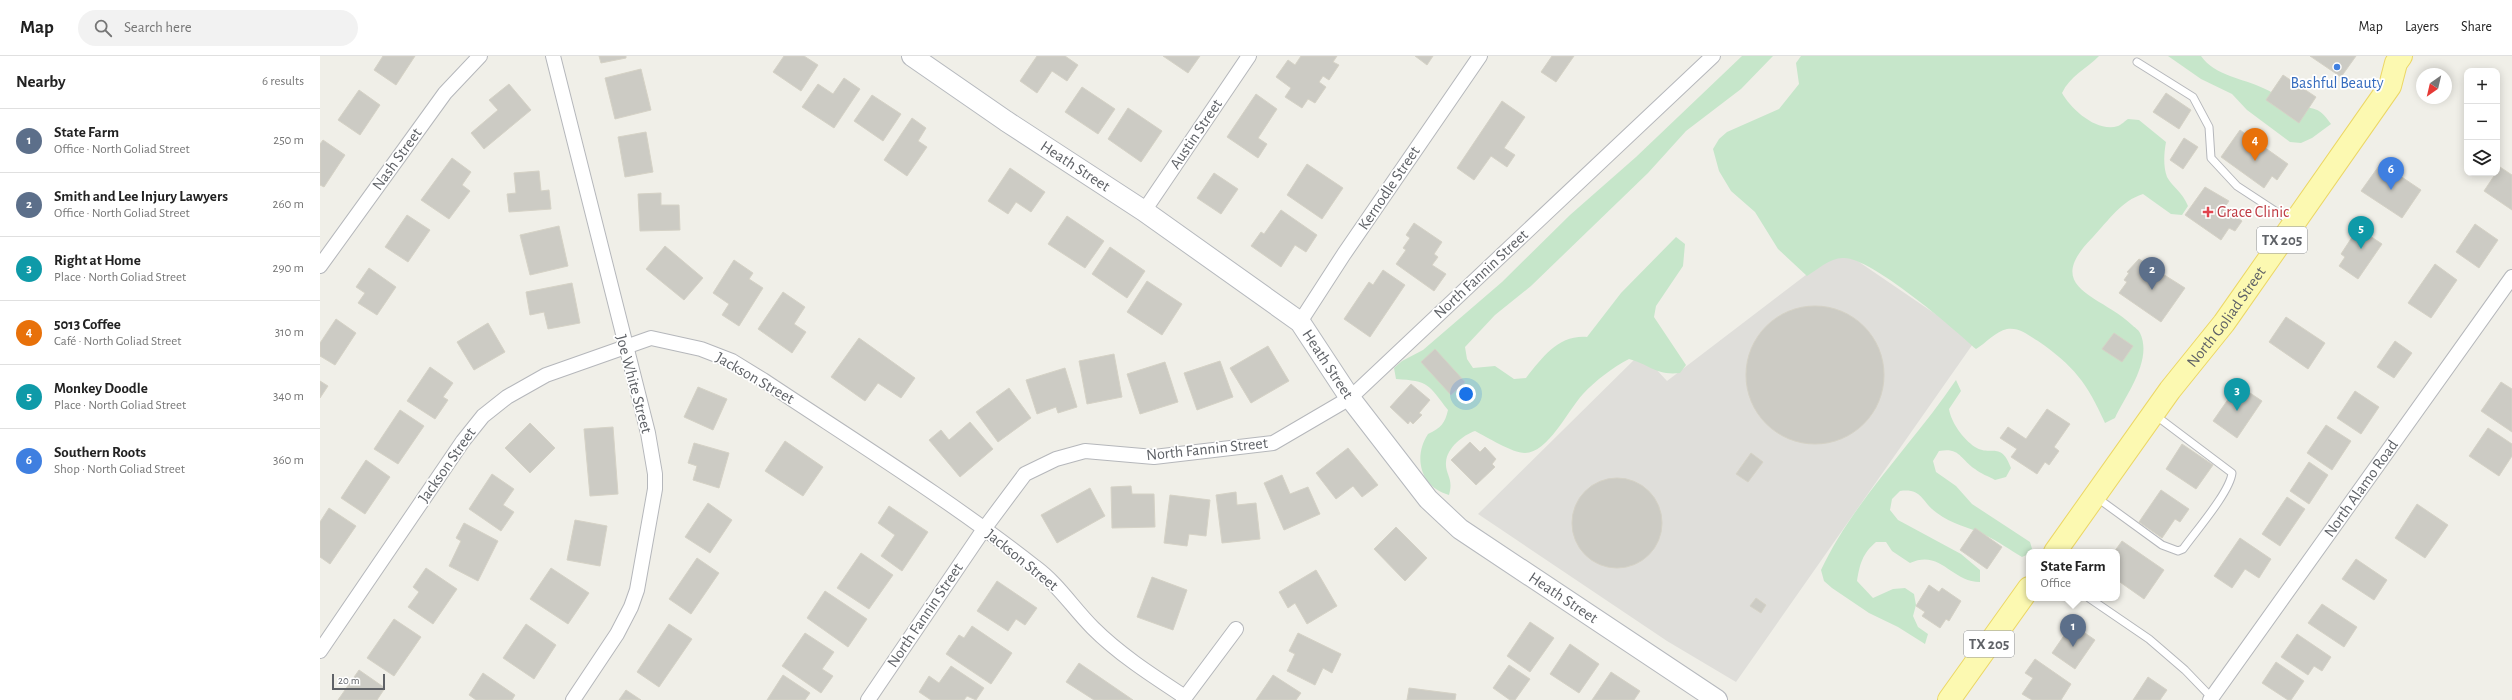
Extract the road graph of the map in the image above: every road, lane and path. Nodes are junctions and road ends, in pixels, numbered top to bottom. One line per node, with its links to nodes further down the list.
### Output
1 (480, 56): 13 (street, Nash Street)
2 (553, 56): 16 (street, Joe White Street)
3 (912, 56): 11 (street, Heath Street)
4 (1249, 56): 11 (street, Austin Street)
5 (1480, 56): 15 (street, Kernodle Street)
6 (1713, 56): 17 (street, North Fannin Street)
7 (2400, 56): 10 (main road, North Goliad Street / TX 205)
8 (2418, 56): 10 (main road, TX 205)
9 (2137, 62): 12 (lane)
10 (2390, 86): 12 (main road, North Goliad Street / TX 205)
11 (1144, 211): 15 (street, Heath Street)
12 (2294, 223): 18 (main road, North Goliad Street / TX 205)
13 (320, 266)
14 (2512, 277): 27 (street, North Alamo Road)
15 (1300, 322): 17 (street, Heath Street)
16 (624, 346): 20 (street, Jackson Street); 25 (street, Jackson Street); 28 (street, Joe White Street)
17 (1350, 398): 20 (street, North Fannin Street); 30 (street, Heath Street)
18 (2153, 414): 19 (main road, North Goliad Street / TX 205); 19 (lane)
19 (2094, 496): 21 (main road, North Goliad Street / TX 205)
20 (984, 529): 26 (street, Jackson Street); 29 (street, North Fannin Street)
21 (2057, 549)
22 (2026, 592): 31 (main road, TX 205)
23 (2093, 601): 27 (lane)
24 (1236, 629): 26 (street)
25 (320, 651)
26 (1184, 699)
27 (2211, 699)
28 (573, 700)
29 (868, 700)
30 (1717, 700)
31 (1949, 700)

